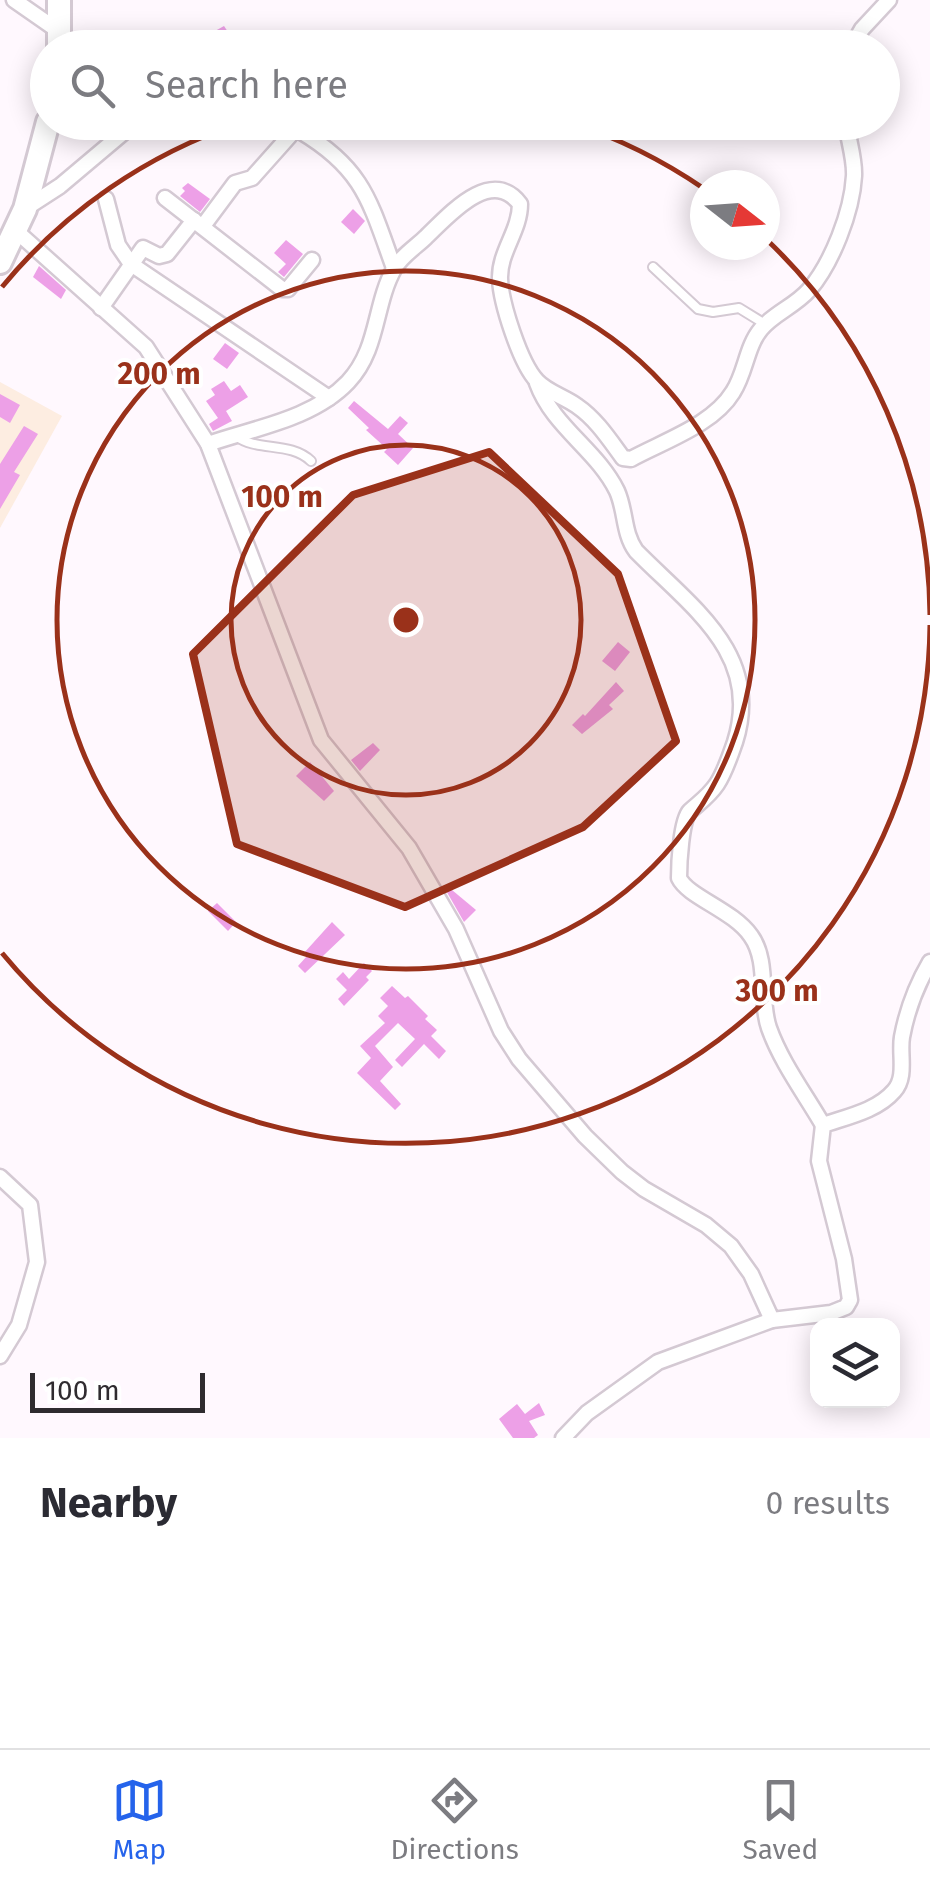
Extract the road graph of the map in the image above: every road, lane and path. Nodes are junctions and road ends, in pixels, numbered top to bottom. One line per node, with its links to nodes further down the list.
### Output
1 (14, 0): 4 (street)
2 (58, 0): 5 (highway)
3 (890, 0): 6 (street)
4 (48, 30)
5 (60, 30)
6 (861, 30)
7 (43, 140): 14 (highway)
8 (115, 140): 14 (street)
9 (287, 140): 15 (street)
10 (313, 140): 20 (street)
11 (849, 140): 22 (street)
12 (106, 198): 18 (street)
13 (164, 198): 15 (street)
14 (20, 219): 17 (highway); 21 (street)
15 (199, 223): 16 (street); 18 (street)
16 (312, 260)
17 (0, 262)
18 (131, 264): 21 (street); 24 (street)
19 (653, 267): 22 (lane)
20 (394, 268): 23 (street); 24 (street)
21 (101, 308): 26 (street)
22 (765, 324): 23 (street)
23 (537, 382): 29 (street)
24 (329, 398): 25 (street)
25 (235, 435): 26 (street); 27 (lane)
26 (208, 444): 31 (street)
27 (310, 461)
28 (930, 962): 29 (street)
29 (822, 1125): 31 (street)
30 (0, 1177): 32 (street)
31 (772, 1320): 33 (street)
32 (0, 1356)
33 (564, 1438)

